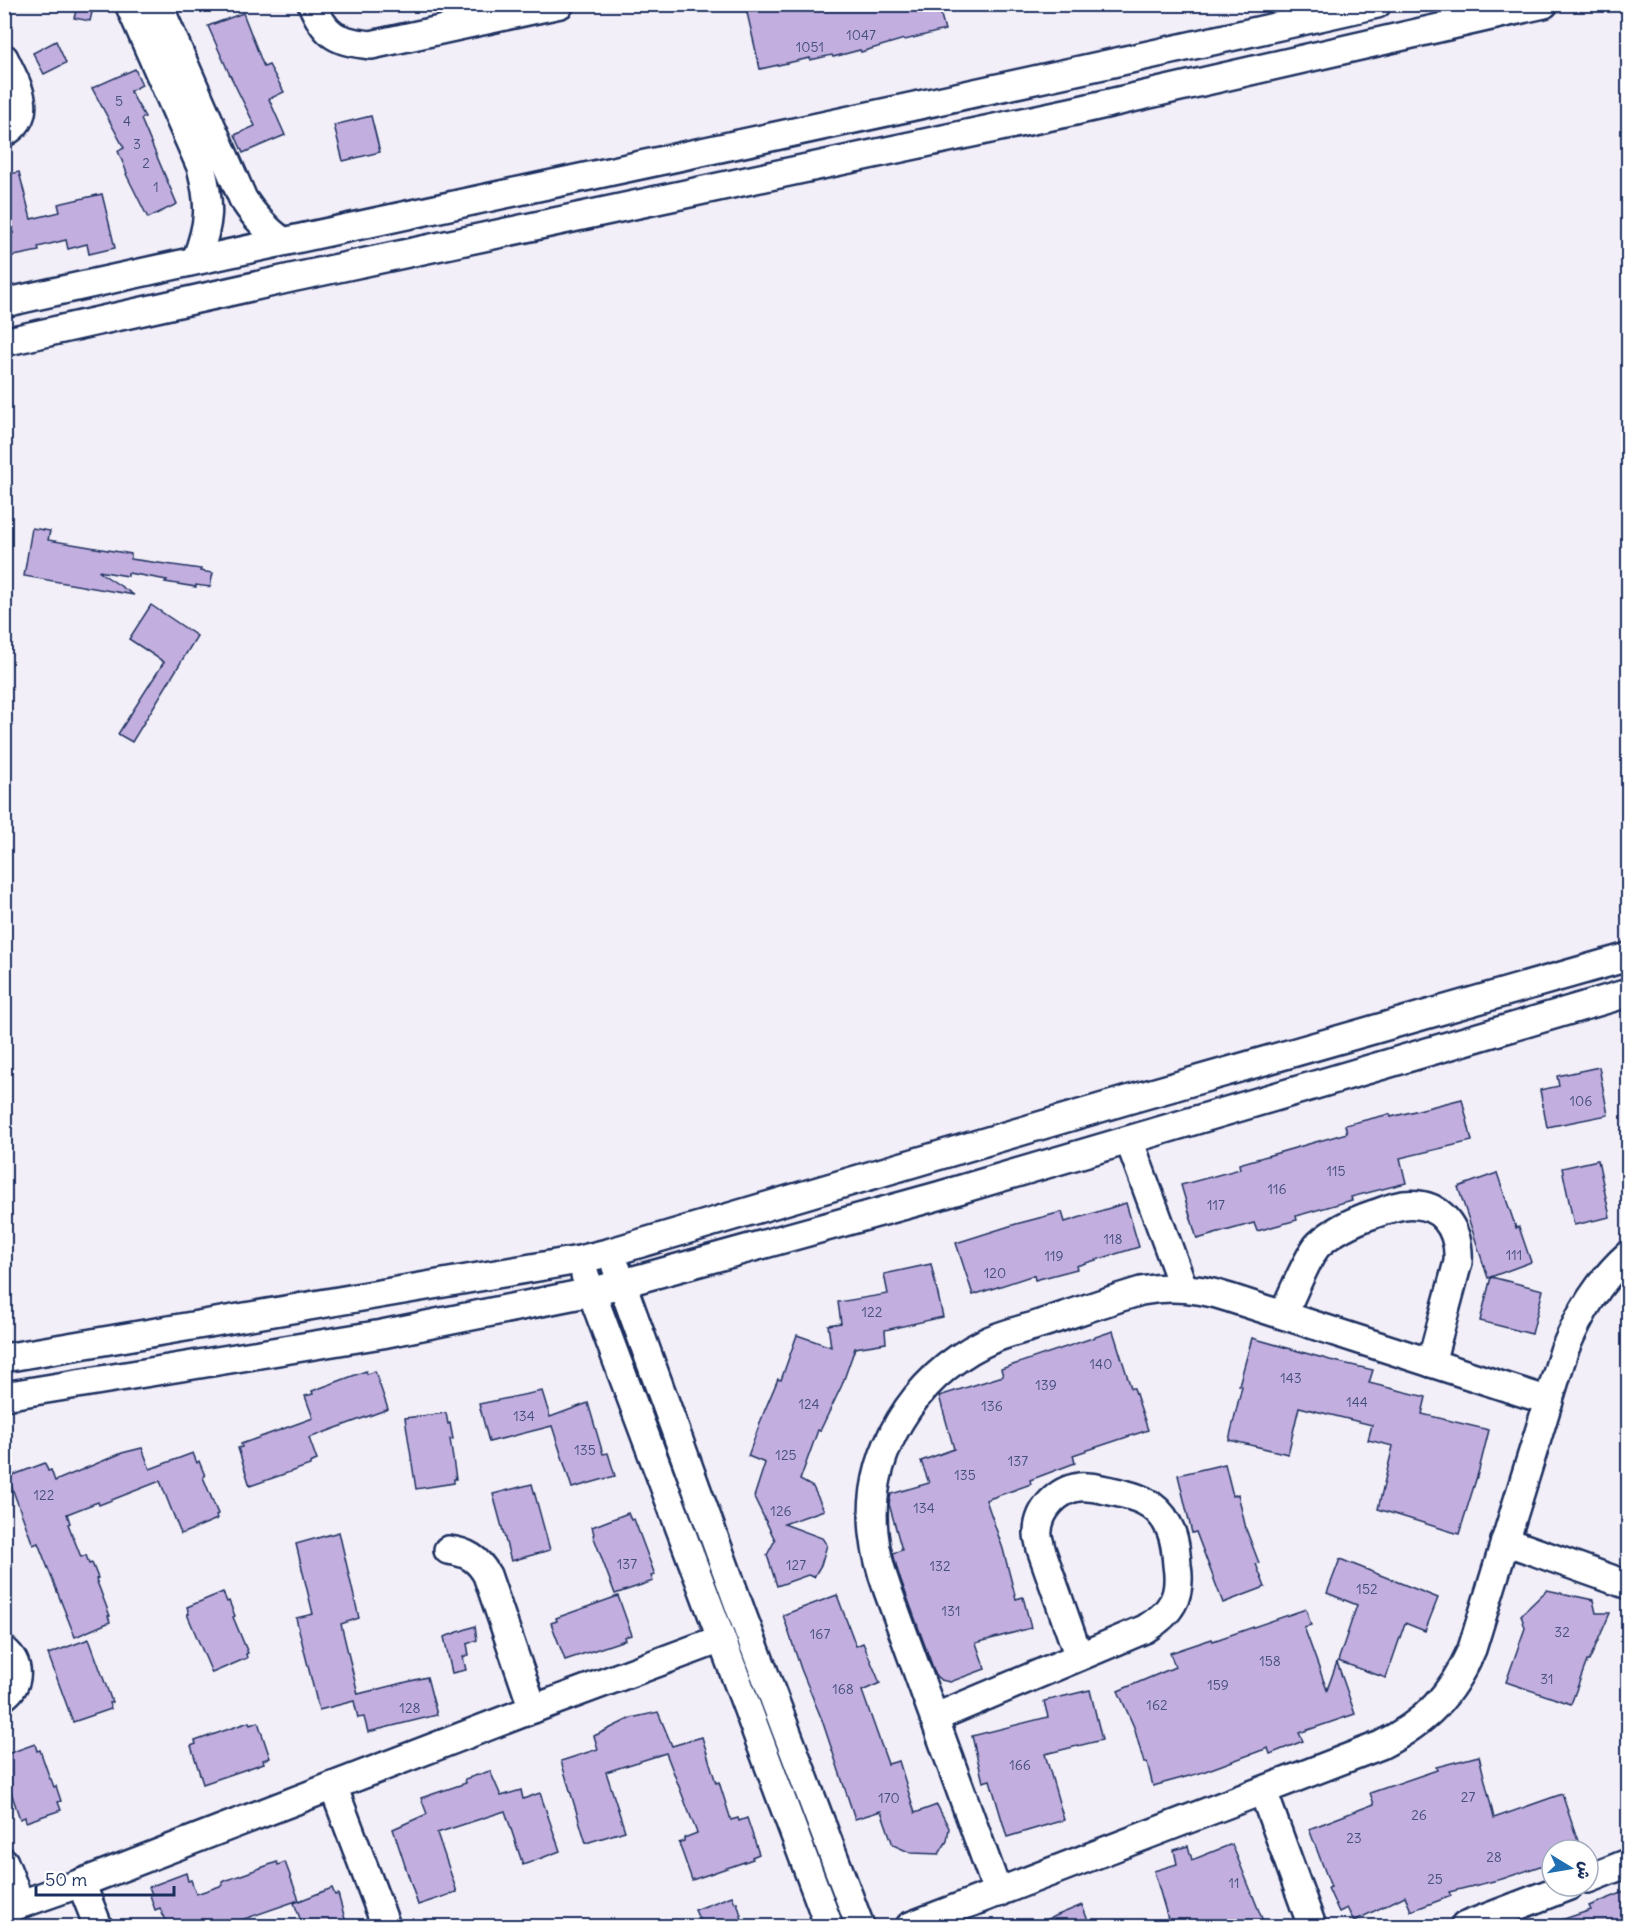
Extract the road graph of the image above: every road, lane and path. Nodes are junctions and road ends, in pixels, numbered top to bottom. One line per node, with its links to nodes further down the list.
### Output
1 (129, 4): 14 (street)
2 (158, 4): 13 (street)
3 (312, 4): 4 (street)
4 (561, 4)
5 (1377, 4): 8 (street)
6 (1544, 4): 10 (street)
7 (4, 58): 12 (street)
8 (1065, 73): 9 (street); 10 (street)
9 (1019, 83): 11 (street); 15 (street)
10 (1075, 111): 11 (street)
11 (1028, 120): 18 (street)
12 (4, 133)
13 (235, 180): 14 (street); 15 (street)
14 (207, 192): 16 (street)
15 (282, 241): 16 (street)
16 (196, 260): 17 (street)
17 (4, 303)
18 (4, 342)
19 (1629, 957): 22 (street)
20 (1629, 993): 21 (street)
21 (1129, 1140): 25 (street); 26 (street)
22 (611, 1252): 24 (street); 25 (street)
23 (1629, 1255): 32 (street)
24 (579, 1260): 27 (street); 29 (street)
25 (622, 1284): 27 (street); 54 (street)
26 (1183, 1287): 28 (street); 41 (street)
27 (591, 1292): 31 (street); 36 (street)
28 (1283, 1315): 30 (street); 30 (street)
29 (4, 1358)
30 (1431, 1363): 32 (street)
31 (4, 1396)
32 (1549, 1401): 33 (street)
33 (1504, 1541): 35 (street); 43 (street)
34 (448, 1550): 40 (street)
35 (1629, 1586)
36 (722, 1639): 40 (street); 53 (street)
37 (4, 1650): 39 (street)
38 (1079, 1657): 38 (street); 41 (street)
39 (4, 1696)
40 (533, 1709): 42 (street)
41 (934, 1718): 48 (street)
42 (333, 1786): 47 (street); 52 (street)
43 (1263, 1791): 48 (street); 56 (street)
44 (4, 1862): 50 (street)
45 (1629, 1863): 46 (street)
46 (1600, 1874)
47 (81, 1883): 50 (street); 51 (street)
48 (998, 1893): 55 (street)
49 (1540, 1897): 57 (street)
50 (12, 1907)
51 (98, 1926)
52 (386, 1926)
53 (829, 1926)
54 (860, 1926)
55 (910, 1926)
56 (1312, 1926)
57 (1465, 1926)

